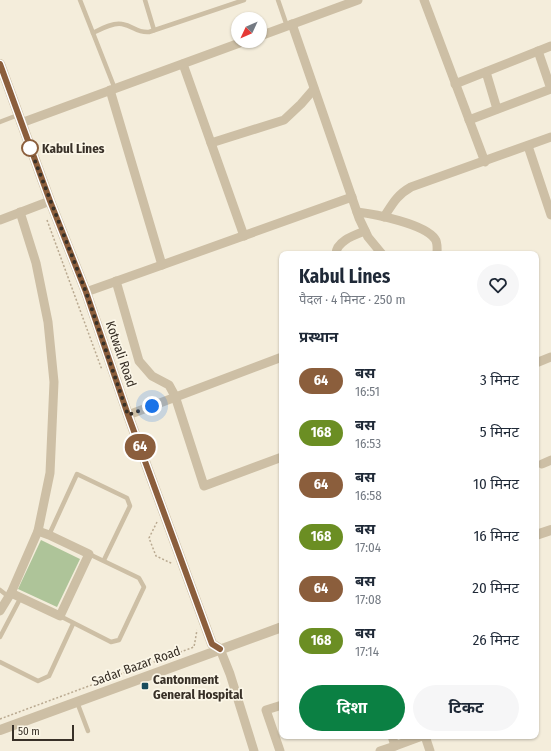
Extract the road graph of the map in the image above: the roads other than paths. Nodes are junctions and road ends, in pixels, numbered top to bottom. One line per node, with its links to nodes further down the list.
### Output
1 (80, 0): 9 (lane)
2 (145, 0): 8 (lane)
3 (244, 0): 8 (lane)
4 (278, 0): 7 (lane)
5 (358, 0): 7 (street)
6 (424, 0): 17 (street)
7 (290, 25): 10 (street); 19 (street)
8 (154, 30): 9 (lane)
9 (92, 33): 18 (lane)
10 (267, 33)
11 (231, 46): 15 (street)
12 (551, 46): 13 (street)
13 (538, 51): 16 (street); 20 (street)
14 (0, 64): 21 (street, Kotwali Road)
15 (183, 64): 18 (street); 25 (street)
16 (486, 72): 17 (street); 20 (street)
17 (455, 84): 22 (street)
18 (113, 89): 21 (street); 40 (street)
19 (314, 89): 25 (street); 28 (street)
20 (497, 109): 22 (street)
21 (20, 119): 23 (lane); 29 (street, Kotwali Road)
22 (469, 120): 27 (street)
23 (0, 122)
24 (551, 137): 26 (street)
25 (211, 143): 36 (street)
26 (528, 146): 27 (street); 32 (street)
27 (485, 162): 33 (street)
28 (352, 197): 31 (street); 36 (street)
29 (50, 201): 30 (street); 42 (street, Kotwali Road)
30 (20, 212): 34 (street); 52 (street)
31 (357, 212): 33 (street); 35 (street)
32 (551, 215)
33 (384, 217): 39 (street)
34 (0, 220)
35 (365, 231): 37 (street); 38 (street)
36 (244, 236): 40 (street)
37 (336, 251)
38 (380, 251)
39 (437, 251)
40 (162, 265): 41 (street)
41 (116, 281): 42 (street); 46 (street)
42 (86, 292): 47 (street, Kotwali Road)
43 (551, 357): 45 (street)
44 (279, 358): 46 (street)
45 (539, 362)
46 (175, 396): 47 (street); 48 (street)
47 (128, 415): 65 (street, Kotwali Road)
48 (279, 458)
49 (551, 460): 50 (street)
50 (542, 464)
51 (551, 530): 53 (street)
52 (38, 532): 54 (street); 58 (street)
53 (539, 534)
54 (49, 535): 55 (street); 56 (lane)
55 (89, 554): 56 (lane); 61 (street)
56 (104, 560): 62 (lane)
57 (0, 590): 58 (lane)
58 (10, 595): 59 (street); 60 (street)
59 (20, 598): 61 (street); 64 (lane)
60 (0, 611)
61 (60, 616): 62 (lane)
62 (73, 624): 66 (lane)
63 (279, 628): 65 (street, Sadar Bazar Road)
64 (0, 636)
65 (220, 649): 67 (street, Sadar Bazar Road); 75 (street)
66 (0, 662)
67 (77, 702): 69 (street, Sadar Bazar Road); 70 (lane)
68 (279, 705): 76 (street)
69 (0, 730)
70 (88, 731)
71 (393, 739): 74 (street)
72 (415, 739): 74 (street)
73 (425, 739): 78 (street)
74 (395, 746): 77 (street)
75 (254, 751)
76 (280, 751)
77 (380, 751)
78 (430, 751)

